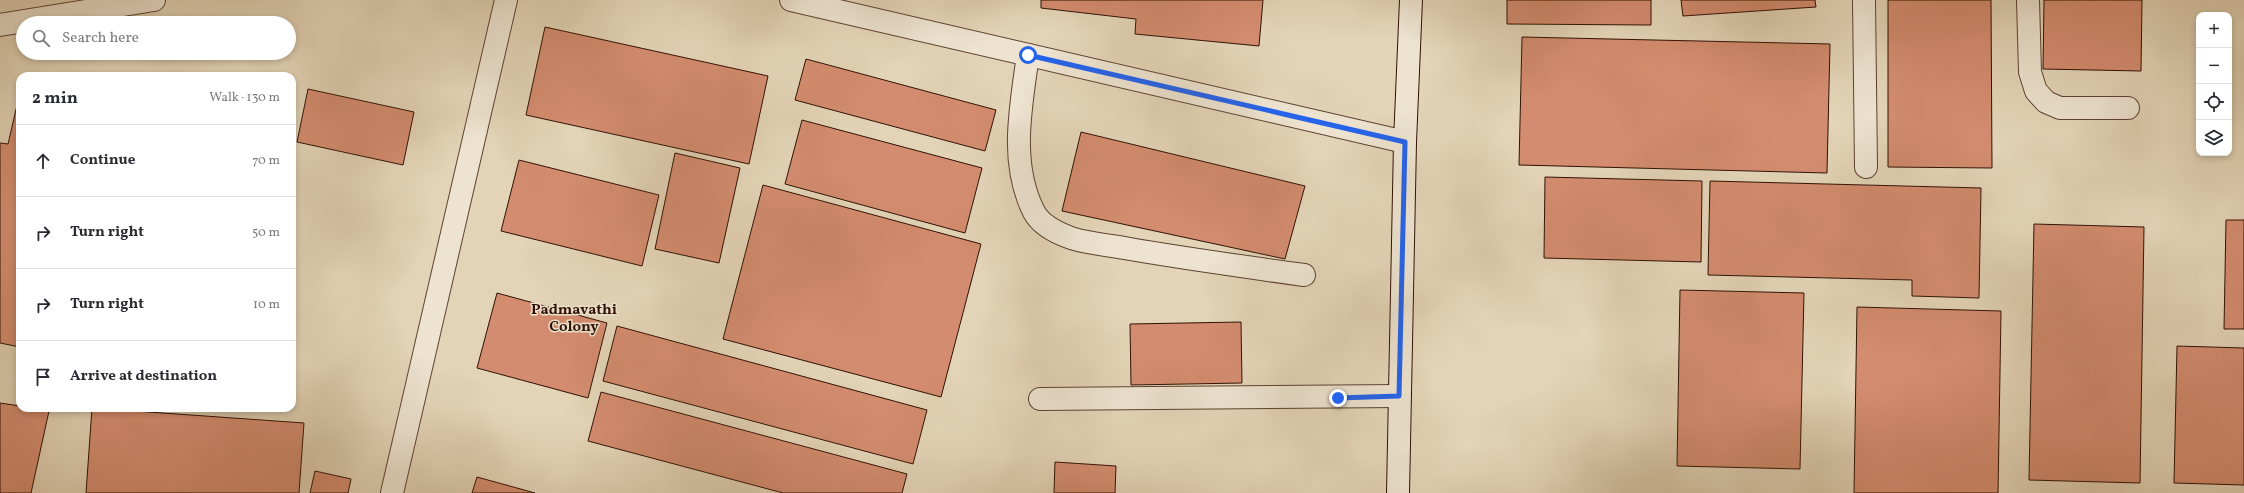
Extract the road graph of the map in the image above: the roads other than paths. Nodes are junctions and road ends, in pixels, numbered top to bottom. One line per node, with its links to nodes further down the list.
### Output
1 (70, 0): 8 (street)
2 (154, 0): 9 (street)
3 (506, 0): 19 (street)
4 (1411, 0): 14 (street)
5 (1864, 0): 15 (street)
6 (2028, 0): 13 (street)
7 (797, 1): 12 (street)
8 (53, 16)
9 (62, 16)
10 (16, 23): 11 (street)
11 (0, 25)
12 (1028, 55): 14 (street); 16 (street)
13 (2128, 108)
14 (1405, 142): 17 (street)
15 (1866, 167)
16 (1304, 275)
17 (1399, 396): 18 (street); 20 (street)
18 (1040, 398)
19 (392, 493)
20 (1398, 493)

